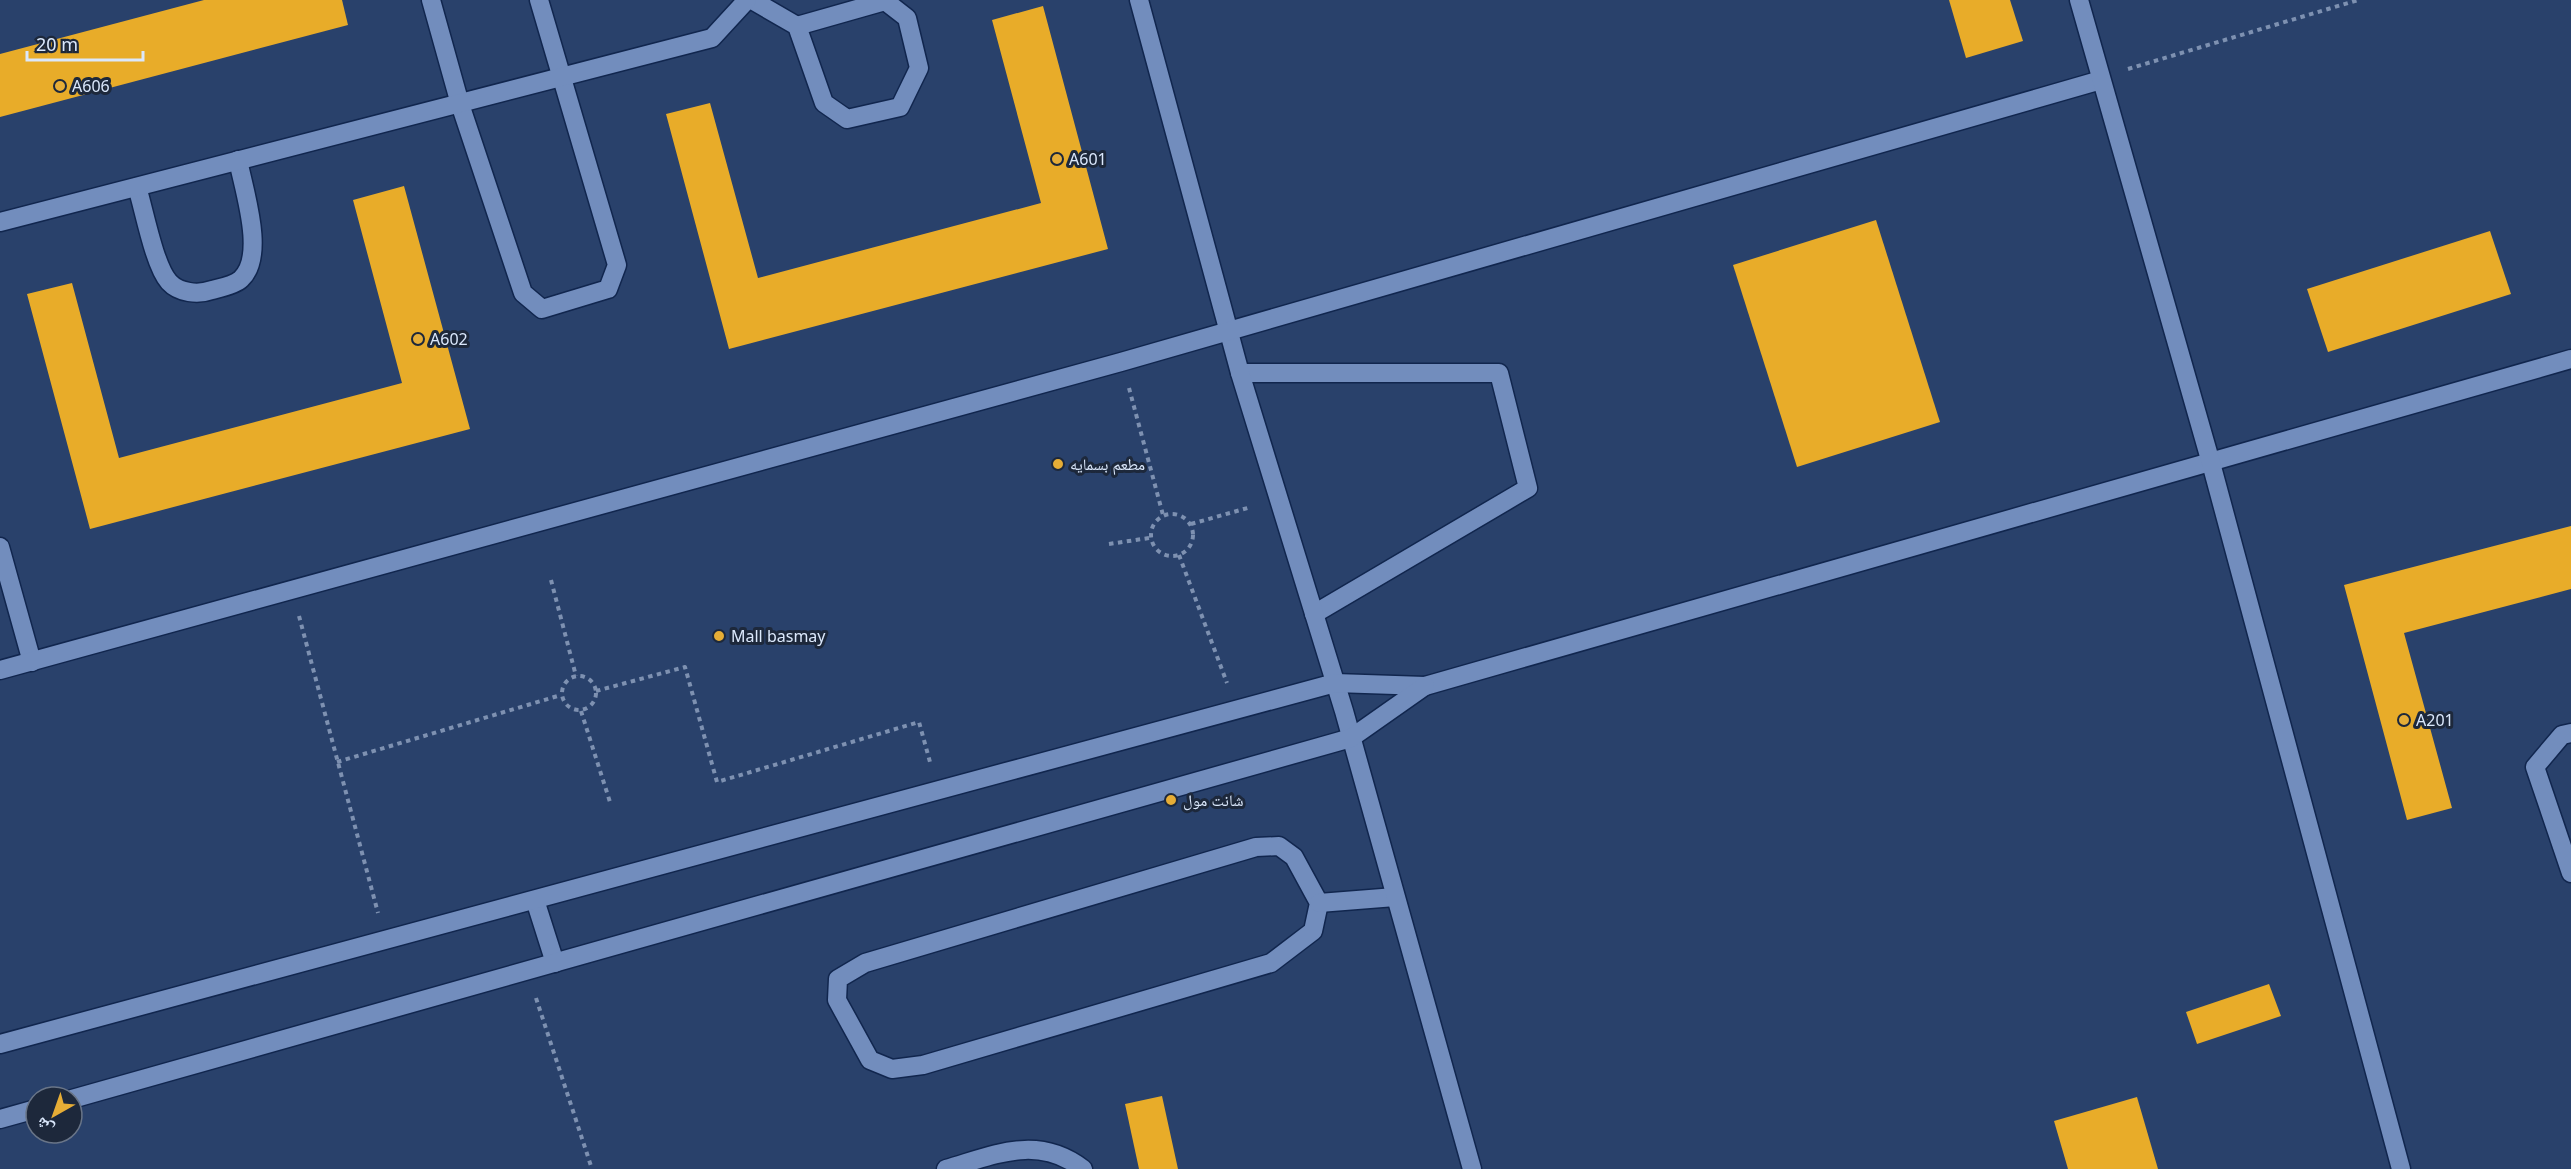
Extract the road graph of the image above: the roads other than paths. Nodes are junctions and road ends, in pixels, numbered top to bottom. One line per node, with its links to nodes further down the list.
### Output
1 (432, 0): 10 (street)
2 (539, 0): 8 (street)
3 (747, 0): 8 (street)
4 (752, 0): 7 (street)
5 (1139, 0): 14 (street)
6 (2079, 0): 9 (street)
7 (797, 26): 7 (street)
8 (561, 78): 10 (street); 10 (street)
9 (2101, 80): 14 (street); 17 (street)
10 (460, 104): 11 (street)
11 (238, 160): 12 (street); 12 (street)
12 (137, 187): 13 (street)
13 (0, 222)
14 (1229, 331): 16 (street); 20 (street)
15 (2571, 359): 17 (street)
16 (1240, 373): 19 (street); 19 (street)
17 (2211, 463): 23 (street); 38 (street)
18 (0, 547): 20 (street)
19 (1314, 614): 22 (street)
20 (32, 662): 21 (street)
21 (0, 670)
22 (1335, 682): 23 (street); 25 (street); 28 (street)
23 (1425, 686): 25 (street)
24 (2571, 733): 26 (street)
25 (1351, 738): 27 (street); 30 (street)
26 (2571, 873)
27 (1395, 897): 29 (street); 37 (street)
28 (535, 900): 30 (street); 31 (street)
29 (1319, 903): 29 (street)
30 (555, 963): 32 (street)
31 (0, 1044)
32 (84, 1096)
33 (24, 1112): 34 (street)
34 (0, 1119)
35 (946, 1169): 36 (street)
36 (1083, 1169)
37 (1472, 1169)
38 (2402, 1169)

